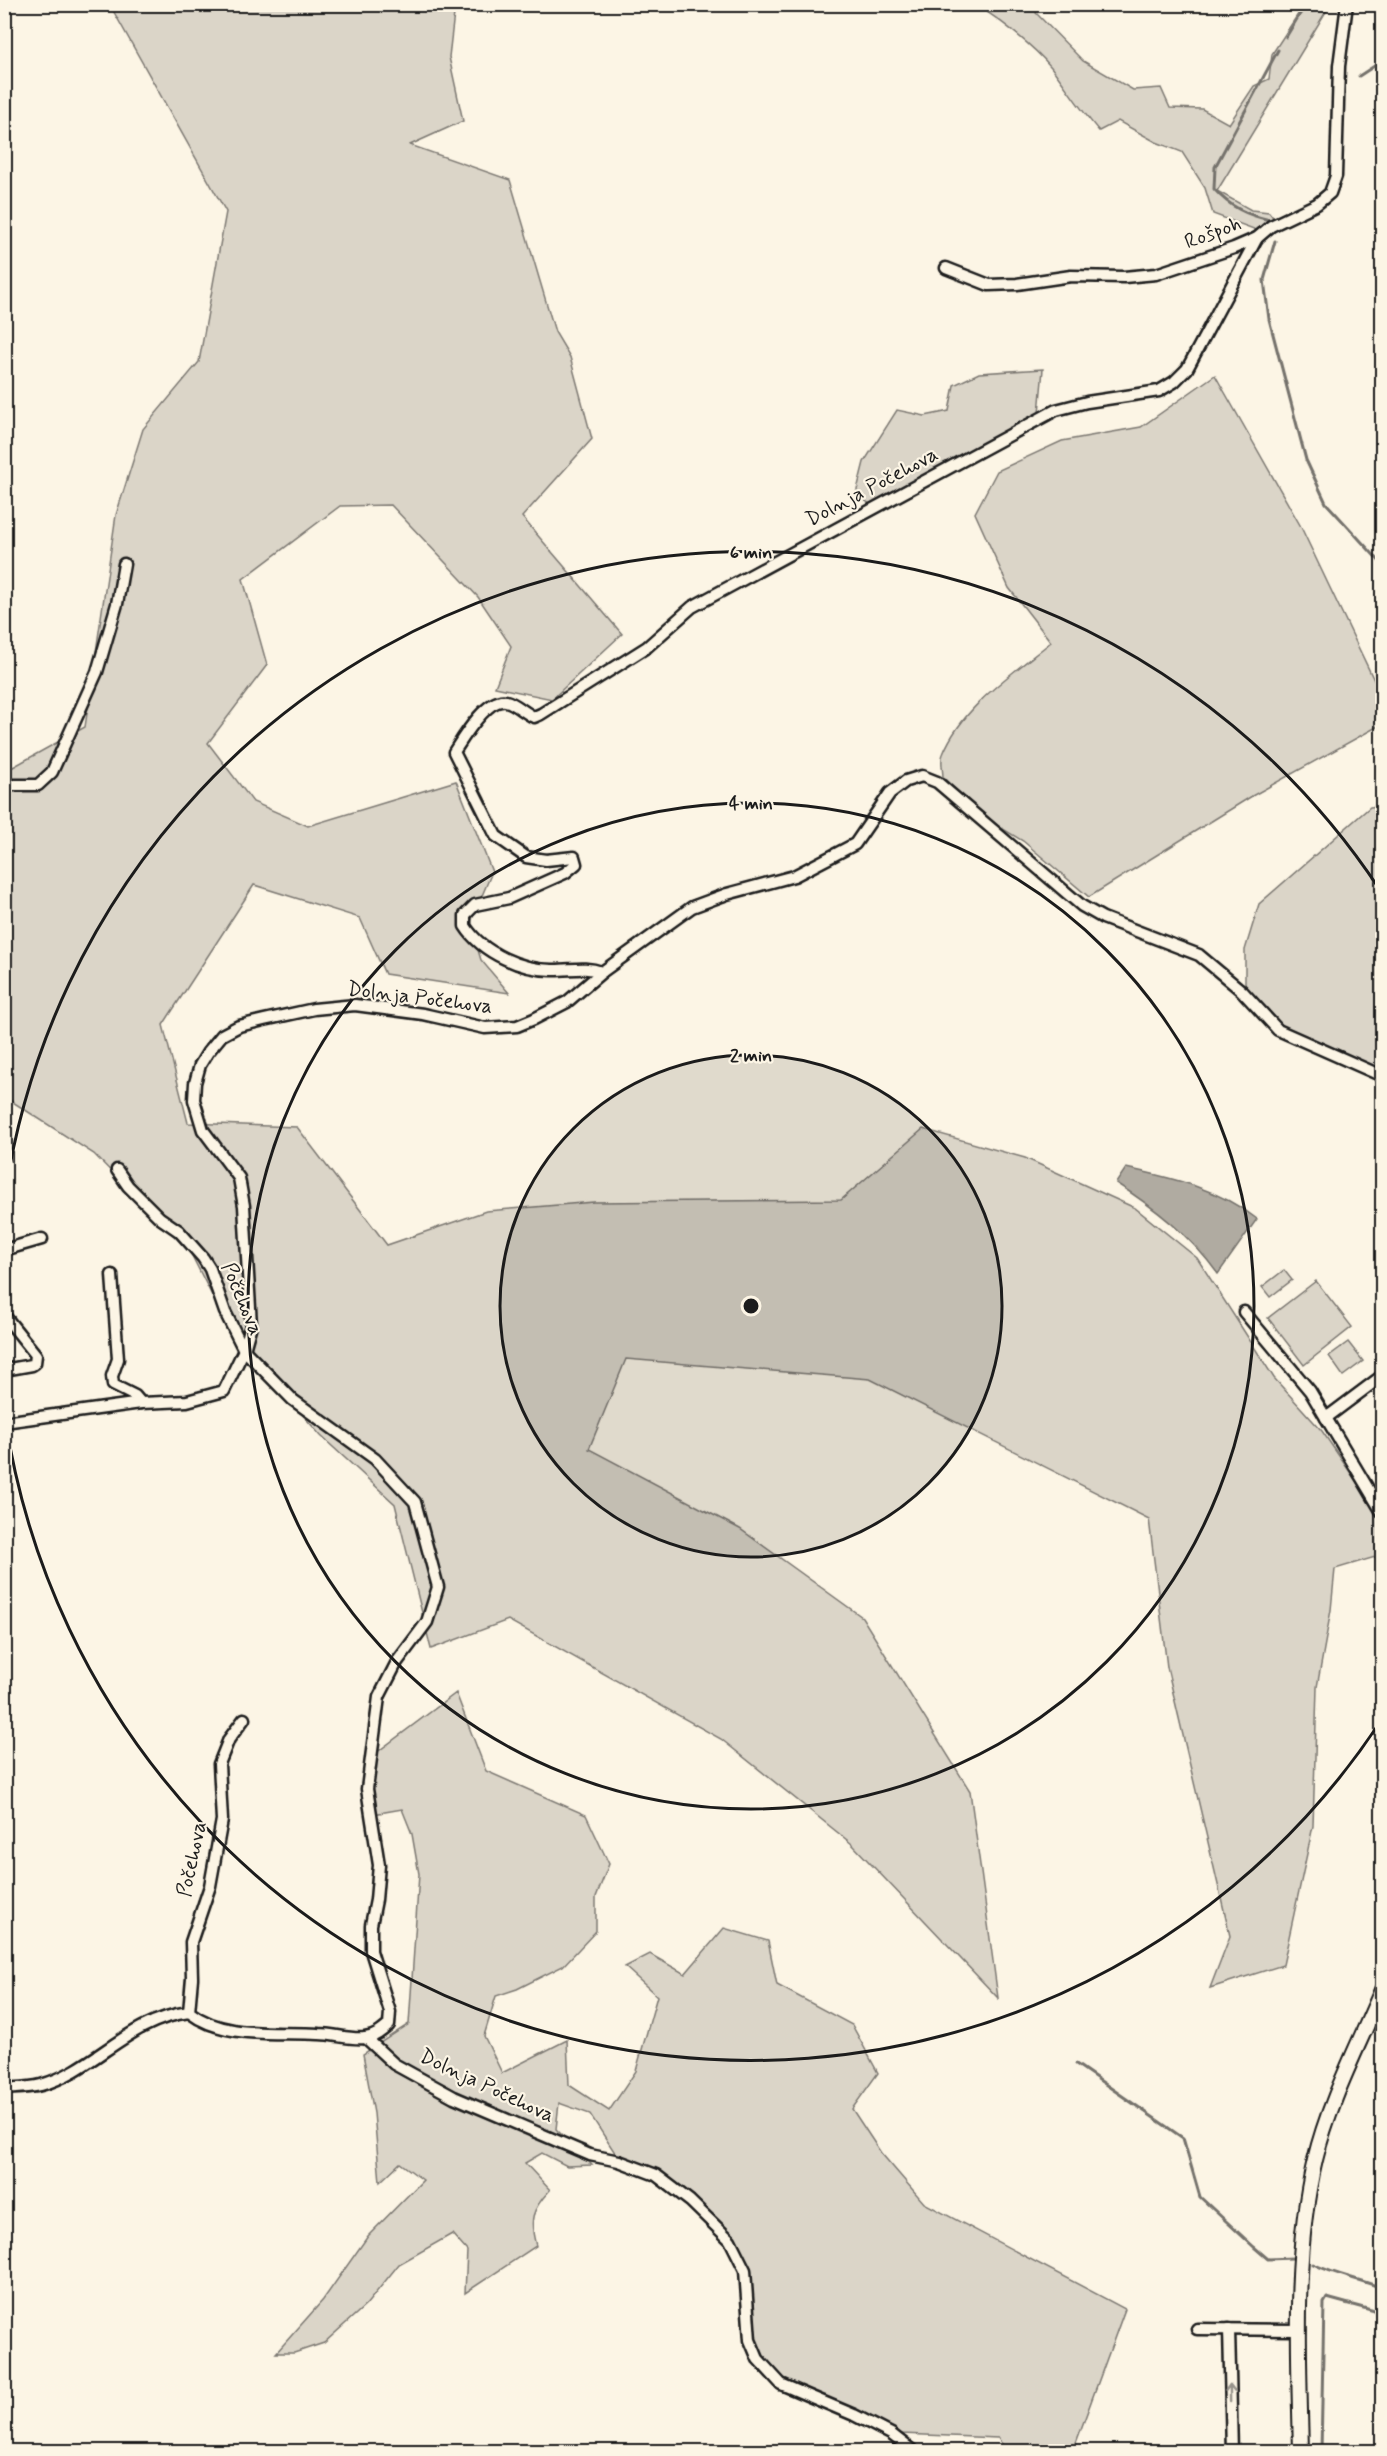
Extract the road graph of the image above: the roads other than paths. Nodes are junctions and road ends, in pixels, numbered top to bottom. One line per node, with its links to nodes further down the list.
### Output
1 (1347, 4): 2 (street, Rošpoh)
2 (1257, 238): 3 (street, Rošpoh); 6 (street, Dolnja Počehova)
3 (946, 268)
4 (124, 564): 5 (street)
5 (4, 785)
6 (602, 972): 7 (street, Dolnja Počehova); 14 (street, Dolnja Počehova)
7 (1383, 1076)
8 (117, 1170): 14 (street, Počehova)
9 (42, 1239): 10 (street)
10 (4, 1250)
11 (112, 1275): 17 (street)
12 (1244, 1312): 18 (street)
13 (4, 1315): 15 (street)
14 (244, 1350): 17 (street, Počehova); 24 (street)
15 (4, 1370)
16 (1383, 1376): 18 (street)
17 (141, 1403): 19 (street, Počehova)
18 (1326, 1418): 20 (street)
19 (4, 1422)
20 (1383, 1512)
21 (244, 1719): 23 (street, Počehova)
22 (1383, 1990): 28 (main road)
23 (189, 2012): 24 (street); 25 (street)
24 (366, 2038): 29 (street, Dolnja Počehova)
25 (4, 2089)
26 (1197, 2329): 27 (street)
27 (1229, 2329): 28 (street); 30 (street, one-way to 27)
28 (1300, 2330): 31 (main road)
29 (914, 2451)
30 (1232, 2451)
31 (1301, 2451)

